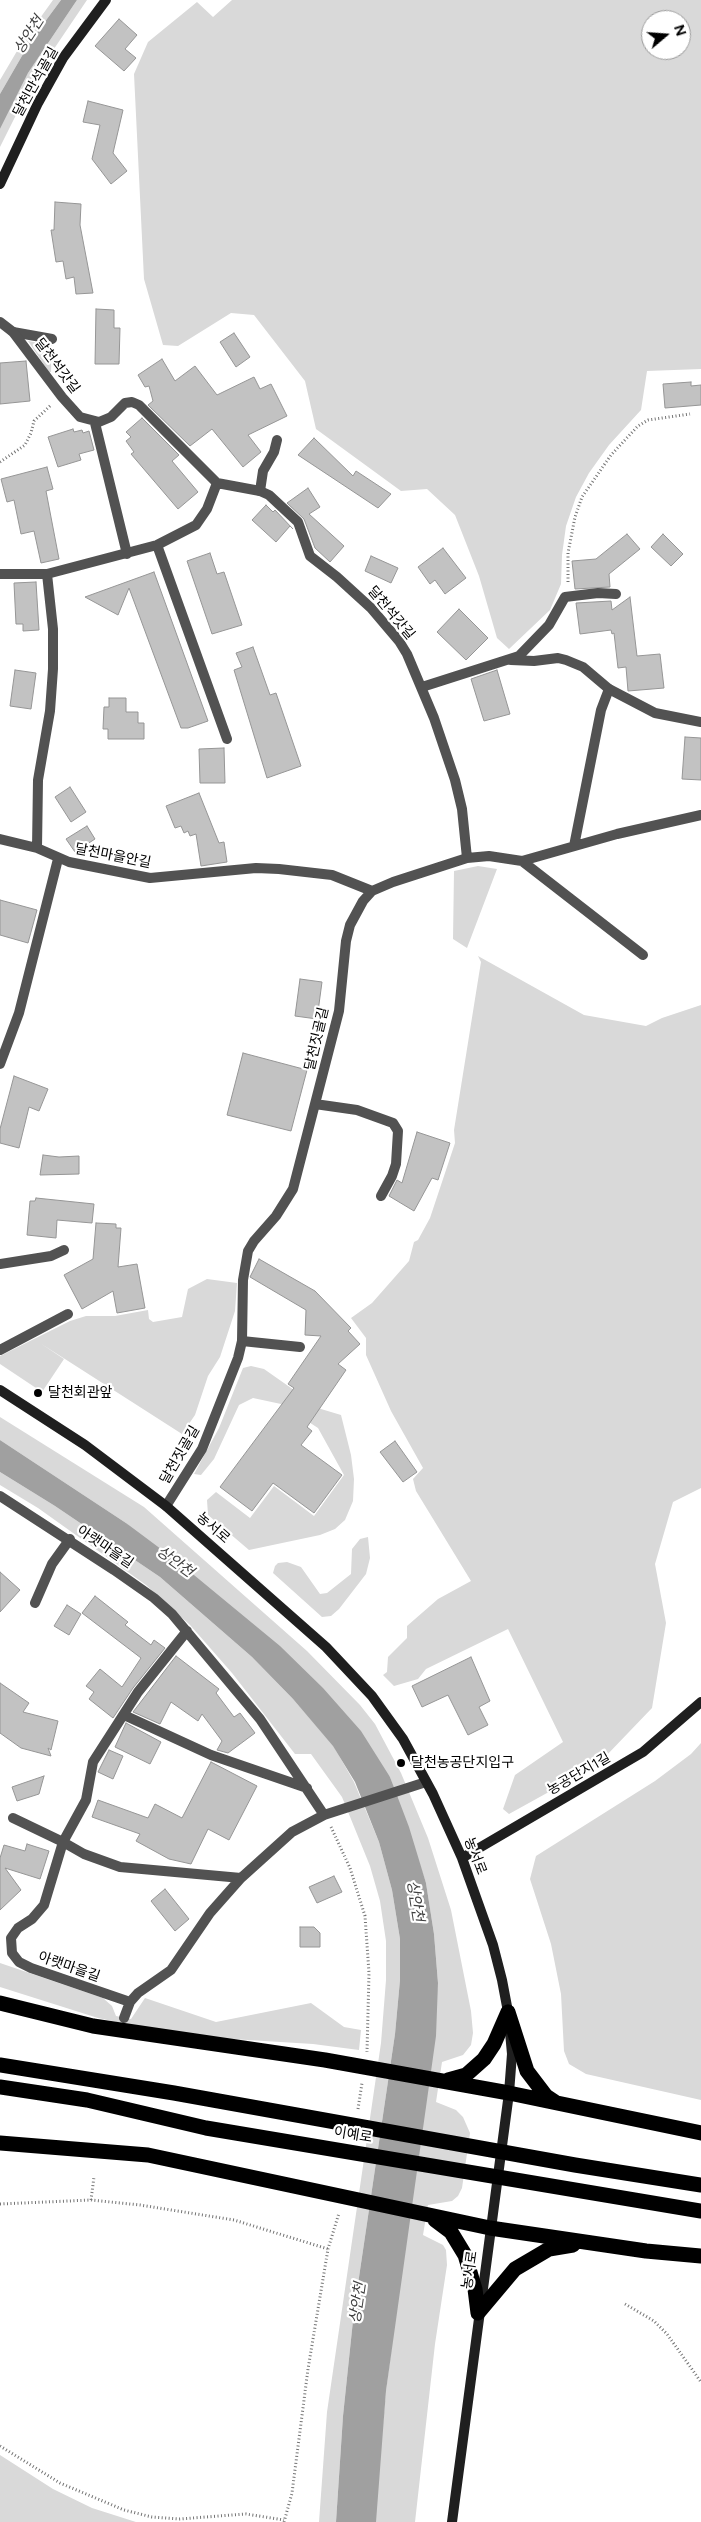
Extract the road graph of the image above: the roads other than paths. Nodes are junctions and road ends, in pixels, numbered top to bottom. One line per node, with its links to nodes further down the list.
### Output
1 (106, 0): 2 (street, 달천만석골길)
2 (0, 184)
3 (0, 322): 4 (street, 달천석갓길)
4 (13, 332): 5 (street); 6 (street, 달천석갓길)
5 (52, 339)
6 (95, 423): 8 (street); 11 (street)
7 (277, 440): 9 (street)
8 (217, 483): 9 (street, 달천석갓길); 10 (street)
9 (260, 491): 16 (street, 달천석갓길)
10 (156, 545): 11 (street); 19 (street)
11 (127, 554): 13 (street)
12 (0, 574): 13 (street)
13 (47, 574): 23 (street)
14 (616, 594): 15 (street)
15 (511, 660): 16 (street); 17 (street)
16 (422, 687): 24 (street, 달천석갓길)
17 (609, 689): 18 (street); 22 (street)
18 (701, 722)
19 (227, 739)
20 (701, 815): 22 (street)
21 (0, 840): 23 (street)
22 (574, 846): 26 (street)
23 (36, 848): 25 (street)
24 (467, 858): 26 (street); 27 (street)
25 (58, 859): 27 (street, 달천마을안길); 29 (street, 달천마을안길)
26 (522, 861): 28 (street)
27 (372, 891): 30 (street, 달천짓골길)
28 (643, 955)
29 (0, 1064)
30 (315, 1104): 31 (street); 35 (street, 달천짓골길)
31 (381, 1196)
32 (64, 1250): 33 (street)
33 (0, 1264)
34 (68, 1314): 37 (street)
35 (242, 1341): 36 (street); 40 (street, 달천짓골길)
36 (300, 1347)
37 (0, 1350)
38 (0, 1390): 40 (street, 농서로)
39 (0, 1496): 41 (street, 아랫마을길)
40 (166, 1506): 46 (street, 농서로)
41 (70, 1540): 42 (street); 43 (street, 아랫마을길)
42 (35, 1603)
43 (187, 1631): 45 (street, 아랫마을길); 47 (street, 아랫마을길)
44 (701, 1702): 51 (street, 농공단지1길)
45 (124, 1715): 47 (street); 50 (street, 아랫마을길)
46 (426, 1782): 48 (street); 51 (street, 농서로)
47 (306, 1788): 48 (street, 아랫마을길)
48 (324, 1815): 52 (street)
49 (13, 1818): 50 (street)
50 (62, 1842): 52 (street); 53 (street, 아랫마을길)
51 (462, 1858): 55 (street, 농서로)
52 (241, 1878): 53 (street)
53 (130, 2002): 56 (street)
54 (0, 2003): 58 (highway)
55 (508, 2012): 58 (highway); 60 (street, 농서로); 61 (highway)
56 (124, 2018)
57 (0, 2065): 64 (highway)
58 (439, 2080): 60 (highway)
59 (0, 2087): 65 (highway, 이예로)
60 (509, 2093): 61 (highway); 67 (street, 농서로)
61 (558, 2104): 62 (highway)
62 (701, 2133)
63 (0, 2143): 66 (highway)
64 (701, 2184)
65 (701, 2211)
66 (427, 2216): 67 (highway); 70 (highway)
67 (490, 2228): 68 (highway); 70 (street, 농서로)
68 (593, 2244): 69 (highway); 70 (highway)
69 (701, 2256)
70 (478, 2312): 71 (street, 농서로)
71 (452, 2522)

